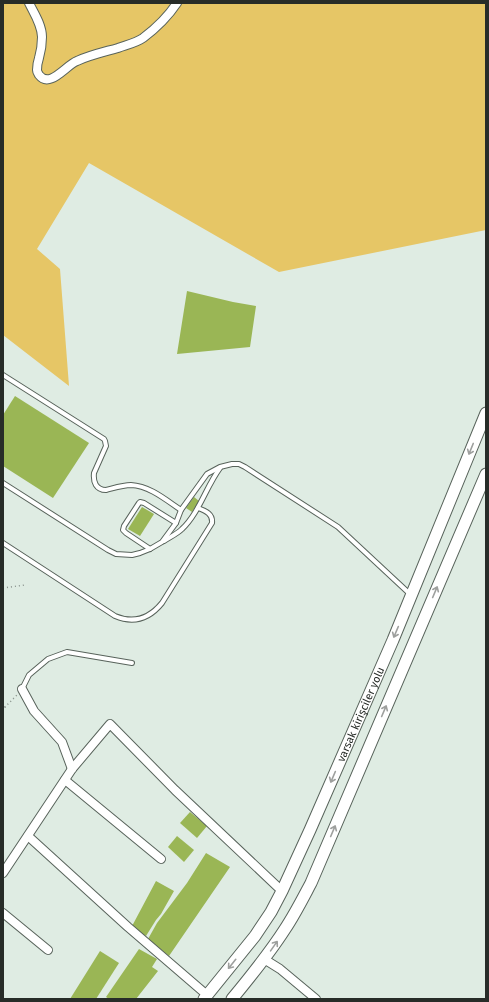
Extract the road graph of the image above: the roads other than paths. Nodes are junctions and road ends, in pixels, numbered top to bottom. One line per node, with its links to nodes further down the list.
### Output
1 (28, 3): 2 (street)
2 (177, 3)
3 (3, 375): 9 (lane)
4 (486, 413): 14 (street, varsak kirişciler yolu, one-way to 14)
5 (220, 467): 8 (lane); 9 (lane); 14 (lane)
6 (486, 474): 25 (street, varsak kirişciler yolu, one-way to 6)
7 (3, 483): 13 (lane)
8 (198, 508): 11 (lane); 12 (lane)
9 (181, 510): 10 (lane)
10 (176, 523): 11 (lane); 13 (lane)
11 (162, 542): 13 (lane)
12 (3, 543)
13 (150, 549)
14 (411, 596): 22 (street, varsak kirişciler yolu, one-way to 22)
15 (132, 662): 16 (lane)
16 (22, 689): 17 (street)
17 (72, 769): 18 (street); 22 (street)
18 (65, 780): 19 (street); 20 (street)
19 (28, 836): 21 (street); 26 (street)
20 (161, 859)
21 (3, 873)
22 (282, 891): 26 (street, varsak kirişciler yolu, one-way to 26)
23 (3, 912): 24 (street)
24 (48, 950)
25 (264, 959): 27 (street, varsak kirişciler yolu); 28 (street)
26 (206, 997)
27 (232, 999)
28 (316, 999)

